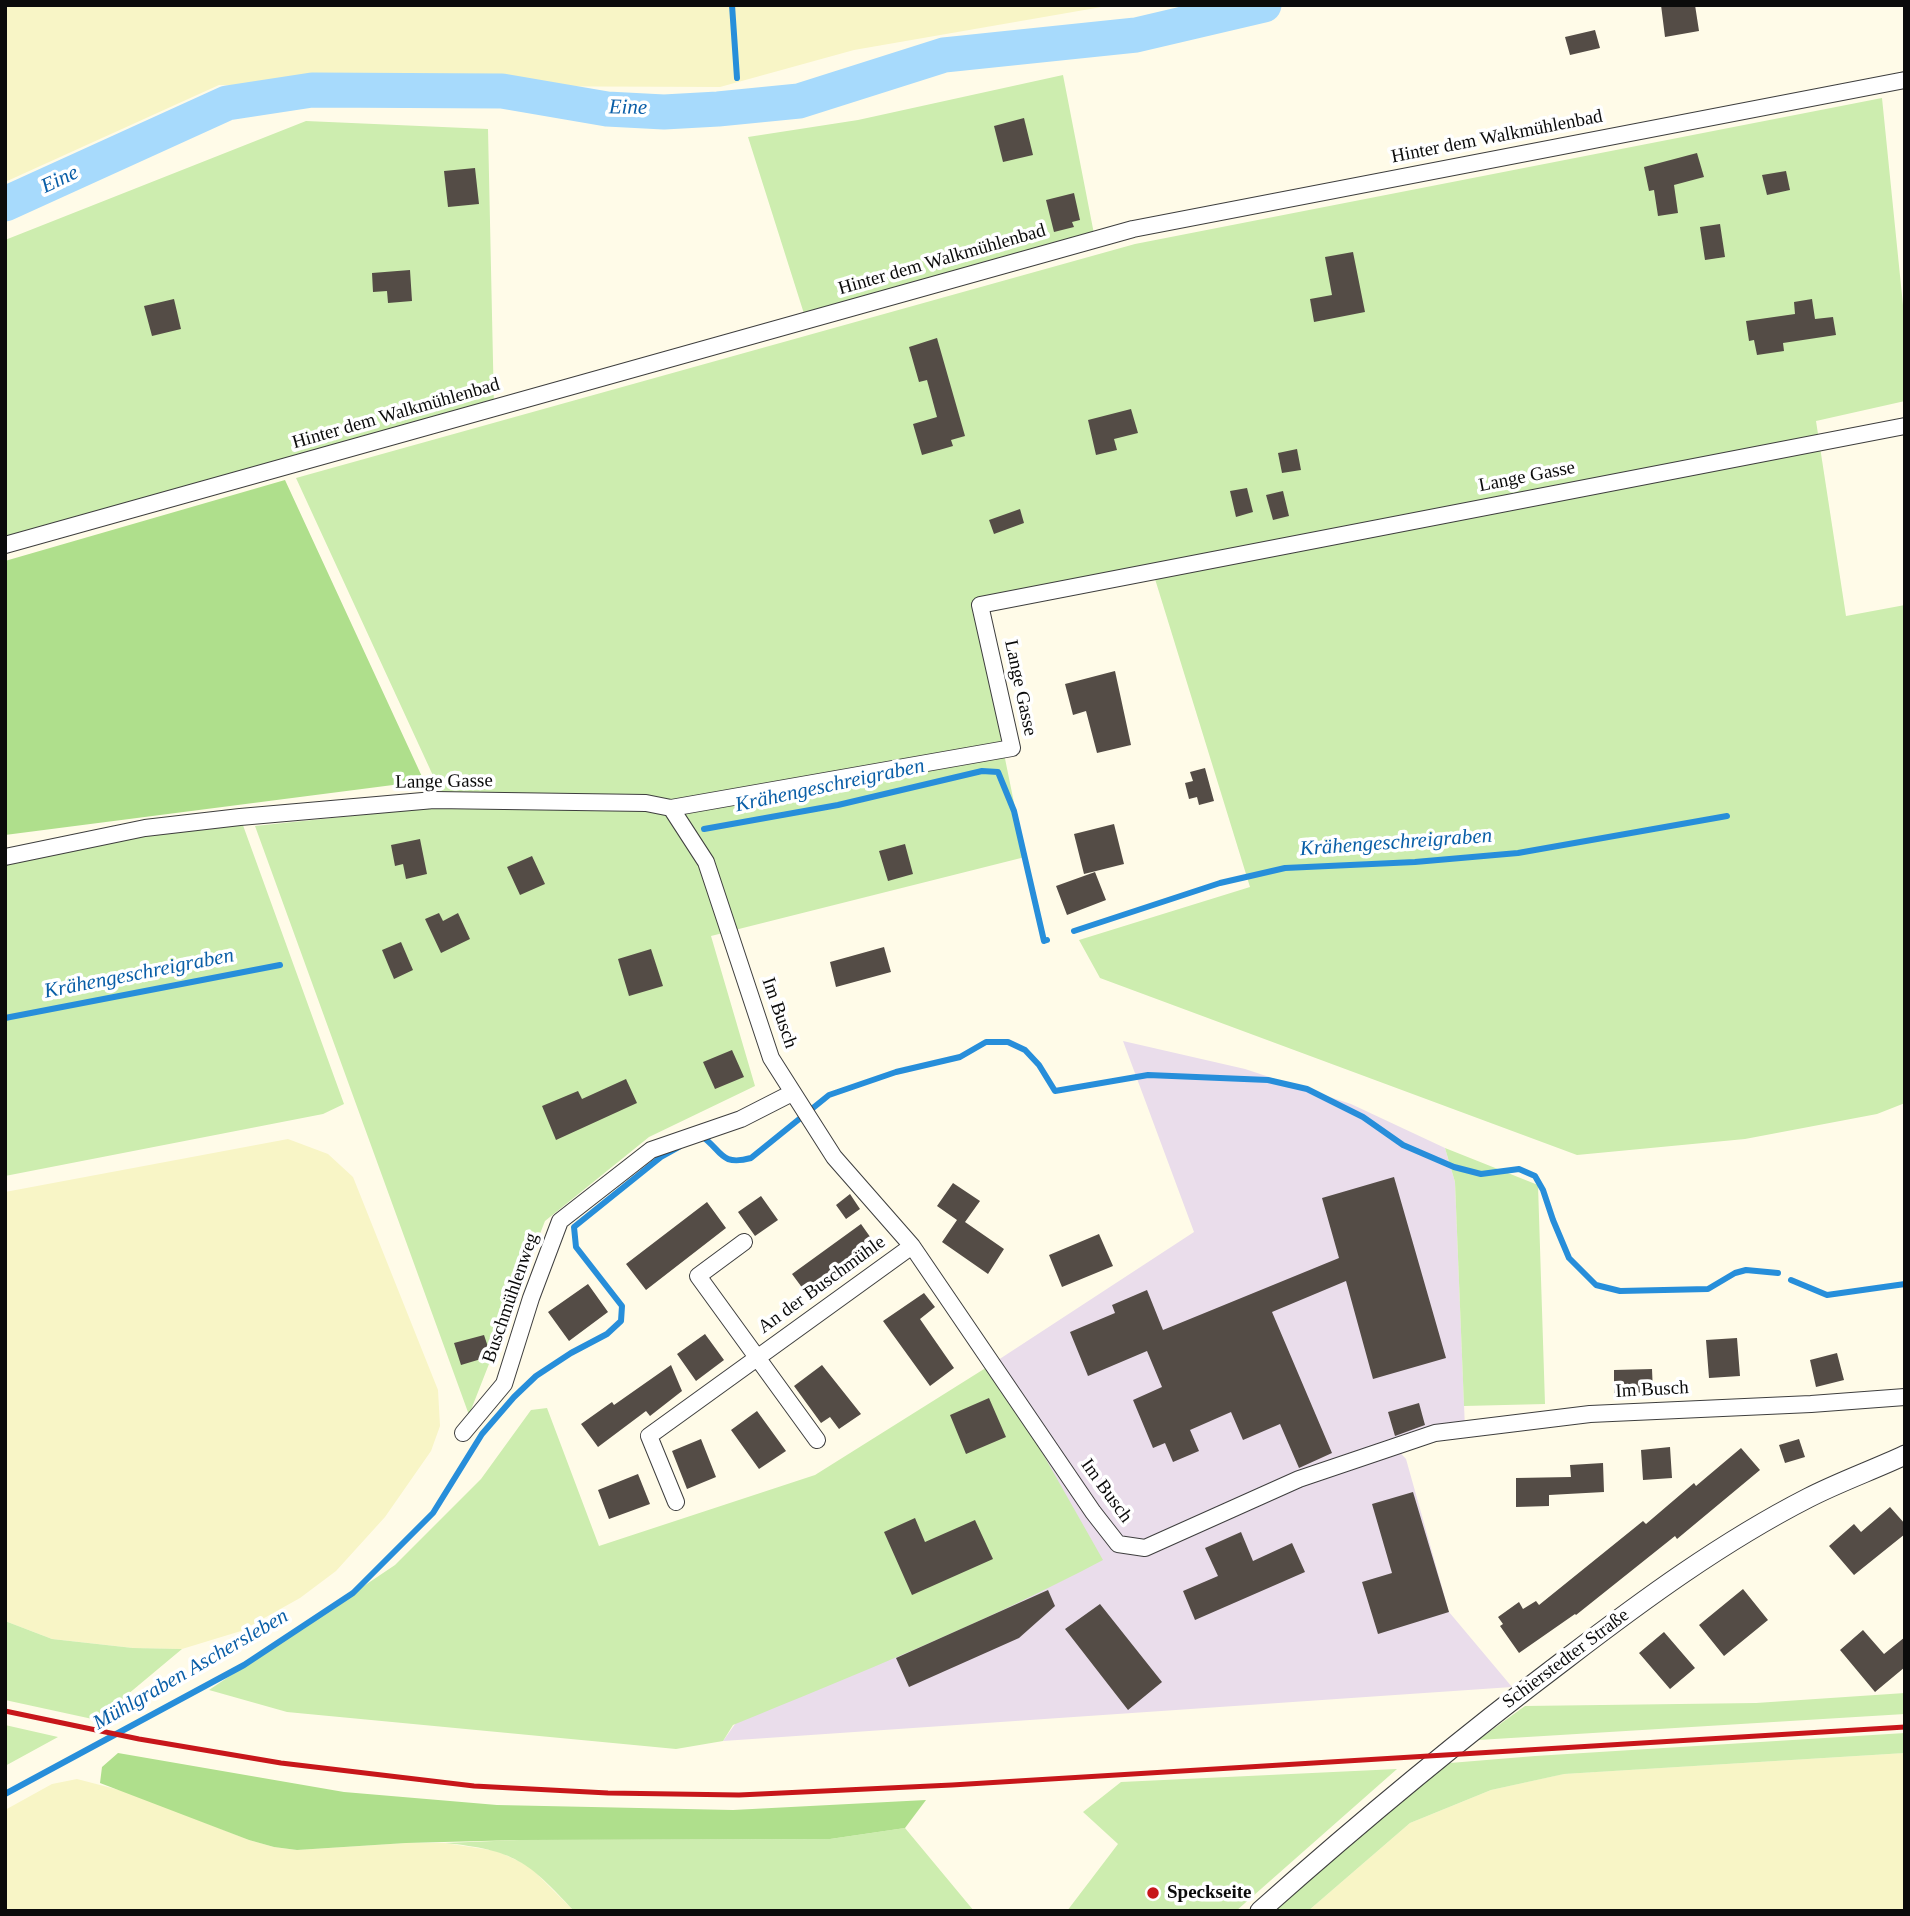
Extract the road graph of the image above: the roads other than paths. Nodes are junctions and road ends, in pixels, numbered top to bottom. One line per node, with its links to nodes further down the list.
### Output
1 (1905, 80): 3 (street, Hinter dem Walkmühlenbad)
2 (1905, 426): 4 (street, Lange Gasse)
3 (5, 545)
4 (671, 808): 5 (street, Lange Gasse); 6 (street, Im Busch)
5 (5, 857)
6 (795, 1098): 8 (street, Im Busch); 11 (street, Buschmühlenweg)
7 (744, 1242): 9 (street, An der Buschmühle)
8 (912, 1246): 9 (street, An der Buschmühle); 10 (street, Im Busch)
9 (757, 1357): 12 (street, An der Buschmühle); 14 (street, An der Buschmühle)
10 (1905, 1398)
11 (463, 1433)
12 (817, 1440)
13 (1905, 1455): 15 (street, Schierstedter Straße)
14 (676, 1502)
15 (1260, 1911)

